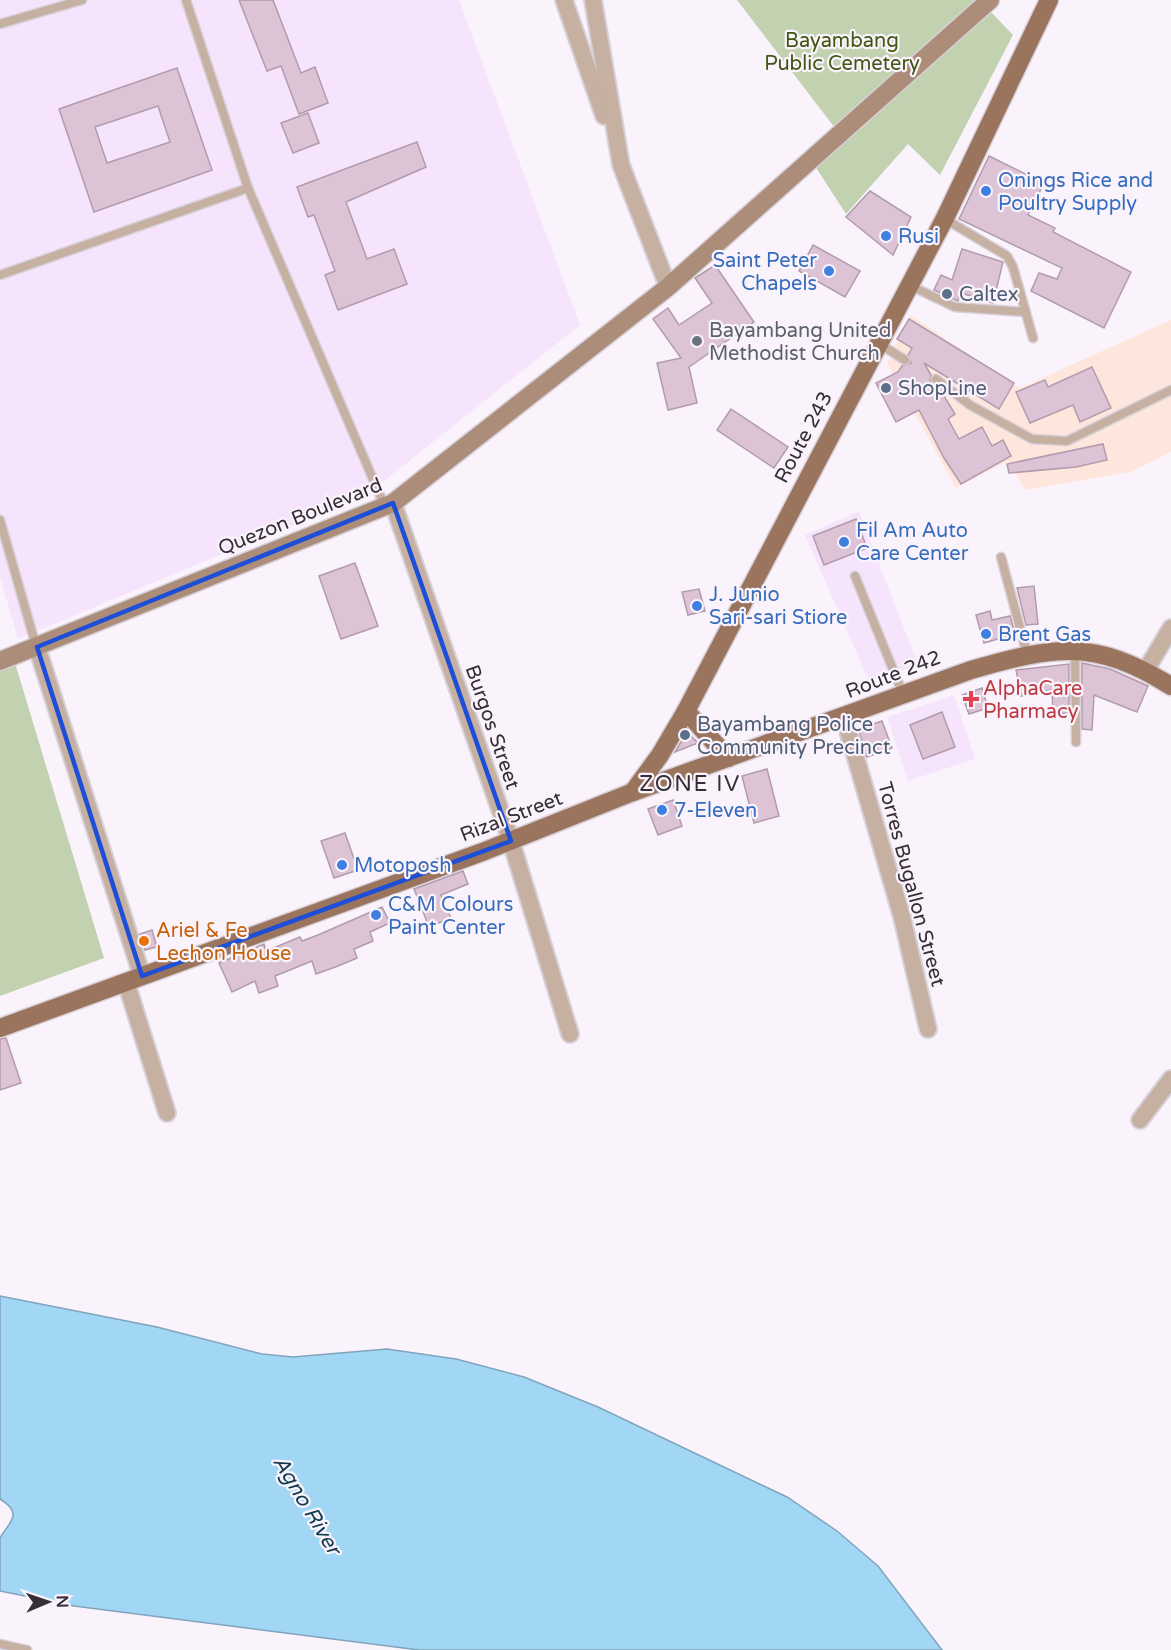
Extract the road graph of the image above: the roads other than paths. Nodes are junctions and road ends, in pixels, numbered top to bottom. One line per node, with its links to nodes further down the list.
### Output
1 (82, 0): 7 (lane)
2 (186, 0): 9 (lane)
3 (564, 0): 8 (street)
4 (593, 0): 8 (street)
5 (990, 0): 13 (street, Quezon Boulevard)
6 (1049, 0): 10 (main road, Route 243)
7 (0, 24)
8 (621, 165): 13 (street)
9 (248, 188): 11 (lane); 20 (lane)
10 (945, 218): 12 (main road, Route 243); 14 (lane)
11 (0, 275)
12 (908, 285): 14 (lane); 16 (main road, Route 243)
13 (668, 287): 20 (street, Quezon Boulevard)
14 (1025, 312): 15 (lane)
15 (1033, 338)
16 (878, 343): 17 (lane); 32 (main road, Route 243)
17 (905, 360)
18 (936, 379): 19 (lane)
19 (1171, 390)
20 (389, 505): 25 (street, Quezon Boulevard); 37 (street, Burgos Street)
21 (0, 520): 25 (lane)
22 (1001, 557): 27 (lane)
23 (855, 576): 31 (lane)
24 (1171, 628): 29 (street)
25 (37, 647): 28 (street, Quezon Boulevard); 38 (street)
26 (1075, 650): 27 (main road, Route 242); 29 (main road, Route 242); 34 (lane)
27 (1027, 654): 31 (main road, Route 242)
28 (0, 661)
29 (1146, 670): 30 (main road, Route 242)
30 (1171, 686)
31 (903, 694): 33 (main road, Route 242)
32 (686, 711): 35 (main road); 36 (main road, Route 243)
33 (844, 717): 35 (main road, Route 242); 40 (street, Torres Bugallon Street)
34 (1077, 742)
35 (728, 758): 36 (main road, Route 242)
36 (633, 792): 37 (main road, Rizal Street)
37 (511, 841): 38 (main road, Rizal Street); 41 (street, Burgos Street)
38 (134, 979): 39 (main road, Rizal Street); 43 (street)
39 (0, 1028)
40 (928, 1029)
41 (570, 1034)
42 (1171, 1079): 44 (street)
43 (167, 1113)
44 (1140, 1120)
45 (0, 1644): 46 (lane)
46 (27, 1650)

